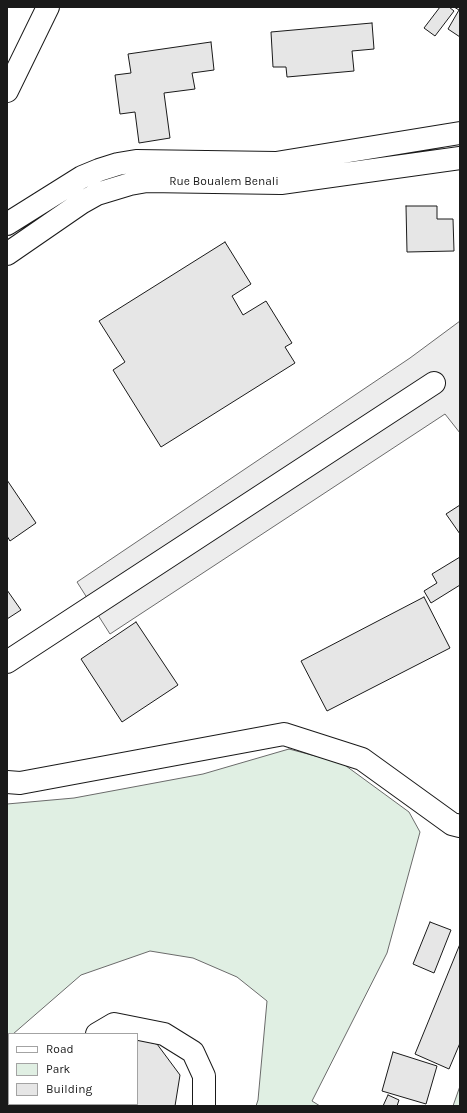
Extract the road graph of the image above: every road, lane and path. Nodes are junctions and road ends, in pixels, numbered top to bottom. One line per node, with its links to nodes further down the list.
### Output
1 (48, 7): 2 (street)
2 (7, 91)
3 (460, 133): 5 (street)
4 (460, 158): 6 (street, Rue Boualem Benali)
5 (7, 224)
6 (7, 254)
7 (434, 383): 8 (street)
8 (7, 662)
9 (7, 782): 10 (street)
10 (456, 825)
11 (99, 1033): 12 (street)
12 (204, 1106)

